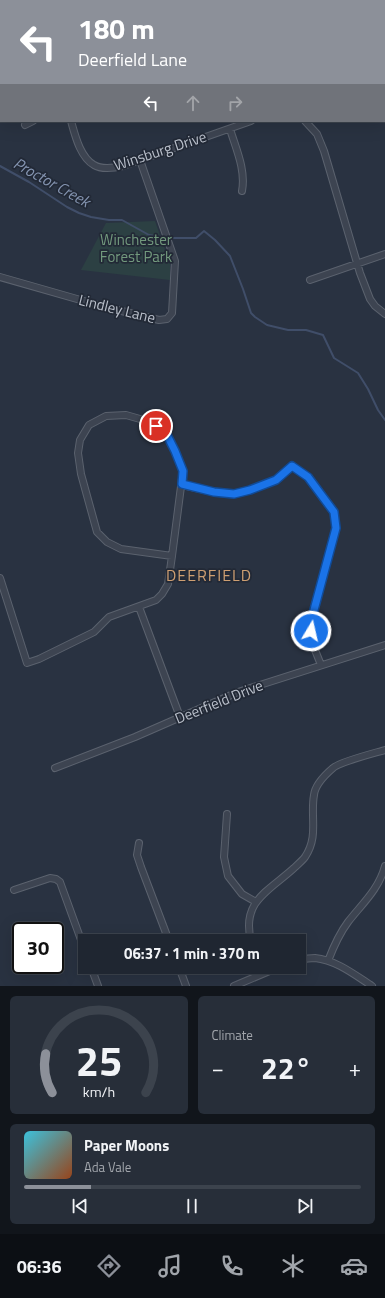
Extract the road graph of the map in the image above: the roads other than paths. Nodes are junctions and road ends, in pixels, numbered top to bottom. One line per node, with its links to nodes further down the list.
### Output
1 (31, 122): 5 (street)
2 (71, 122): 7 (street, Winsburg Drive)
3 (248, 122): 6 (street, Winsburg Drive)
4 (305, 122): 10 (street)
5 (25, 125)
6 (230, 129): 7 (street, Winsburg Drive); 8 (street)
7 (140, 160): 11 (street, Lindley Lane)
8 (242, 191)
9 (385, 254): 10 (street)
10 (357, 264): 12 (street); 13 (street)
11 (0, 277)
12 (310, 280)
13 (385, 314)
14 (182, 484): 15 (street); 15 (street); 19 (street)
15 (172, 556): 17 (street)
16 (0, 578): 17 (street)
17 (139, 607): 20 (street)
18 (385, 645): 19 (street, Deerfield Drive)
19 (321, 665): 20 (street, Deerfield Drive)
20 (180, 717): 22 (street, Deerfield Drive)
21 (385, 750): 27 (street)
22 (55, 768)
23 (227, 814): 27 (street)
24 (139, 843): 29 (street)
25 (385, 866): 32 (street)
26 (14, 890): 28 (street)
27 (256, 902): 30 (street)
28 (79, 934)
29 (166, 934)
30 (249, 934)
31 (306, 959): 32 (street)
32 (328, 961): 39 (street)
33 (94, 974): 36 (street)
34 (182, 974): 37 (street)
35 (262, 974): 38 (street)
36 (98, 986)
37 (186, 986)
38 (234, 986)
39 (372, 986)

